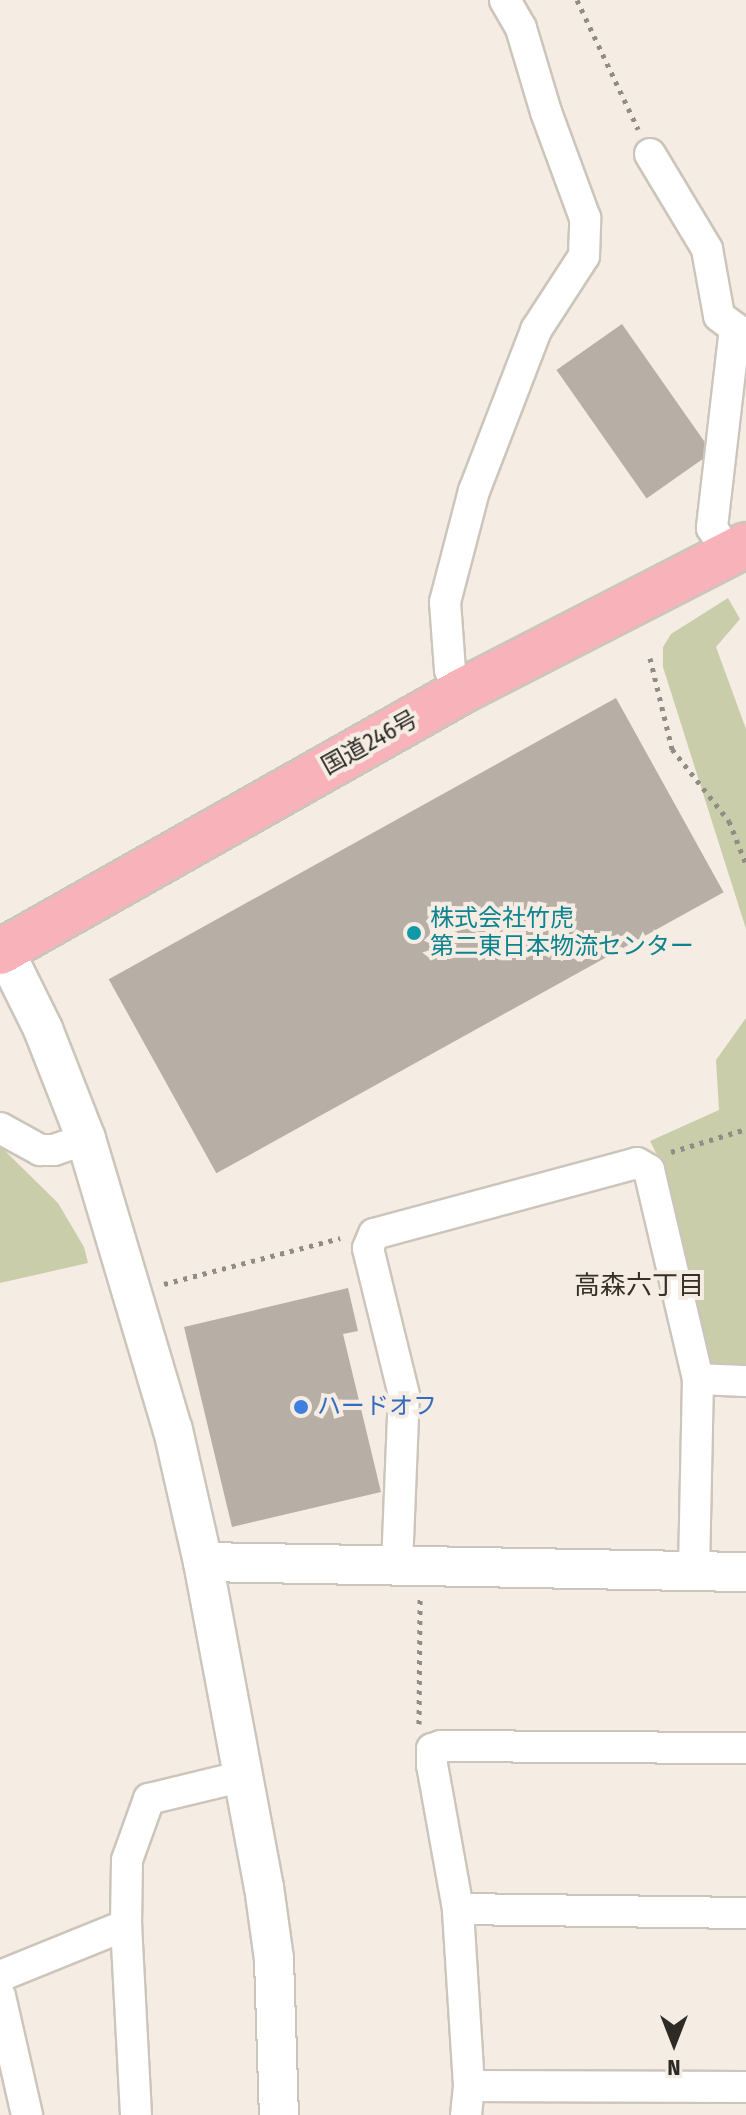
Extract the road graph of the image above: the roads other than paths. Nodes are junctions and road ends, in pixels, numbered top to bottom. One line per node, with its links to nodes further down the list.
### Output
1 (505, 0): 4 (street)
2 (650, 154): 3 (street)
3 (738, 549): 4 (highway, 国道246号)
4 (462, 691): 5 (highway, 国道246号)
5 (2, 951): 7 (street)
6 (0, 1128): 7 (street)
7 (86, 1139): 10 (street)
8 (698, 1379): 9 (street); 11 (street); 12 (street)
9 (746, 1381)
10 (203, 1562): 11 (street); 15 (street)
11 (408, 1566): 12 (street)
12 (694, 1571): 13 (street)
13 (746, 1572)
14 (746, 1748): 16 (street)
15 (244, 1776): 18 (street); 25 (street)
16 (458, 1909): 17 (street); 22 (street)
17 (746, 1913)
18 (126, 1925): 19 (street); 24 (street)
19 (0, 1976)
20 (0, 1996): 23 (street)
21 (746, 2087): 22 (street)
22 (468, 2100)
23 (27, 2115)
24 (136, 2115)
25 (279, 2115)

